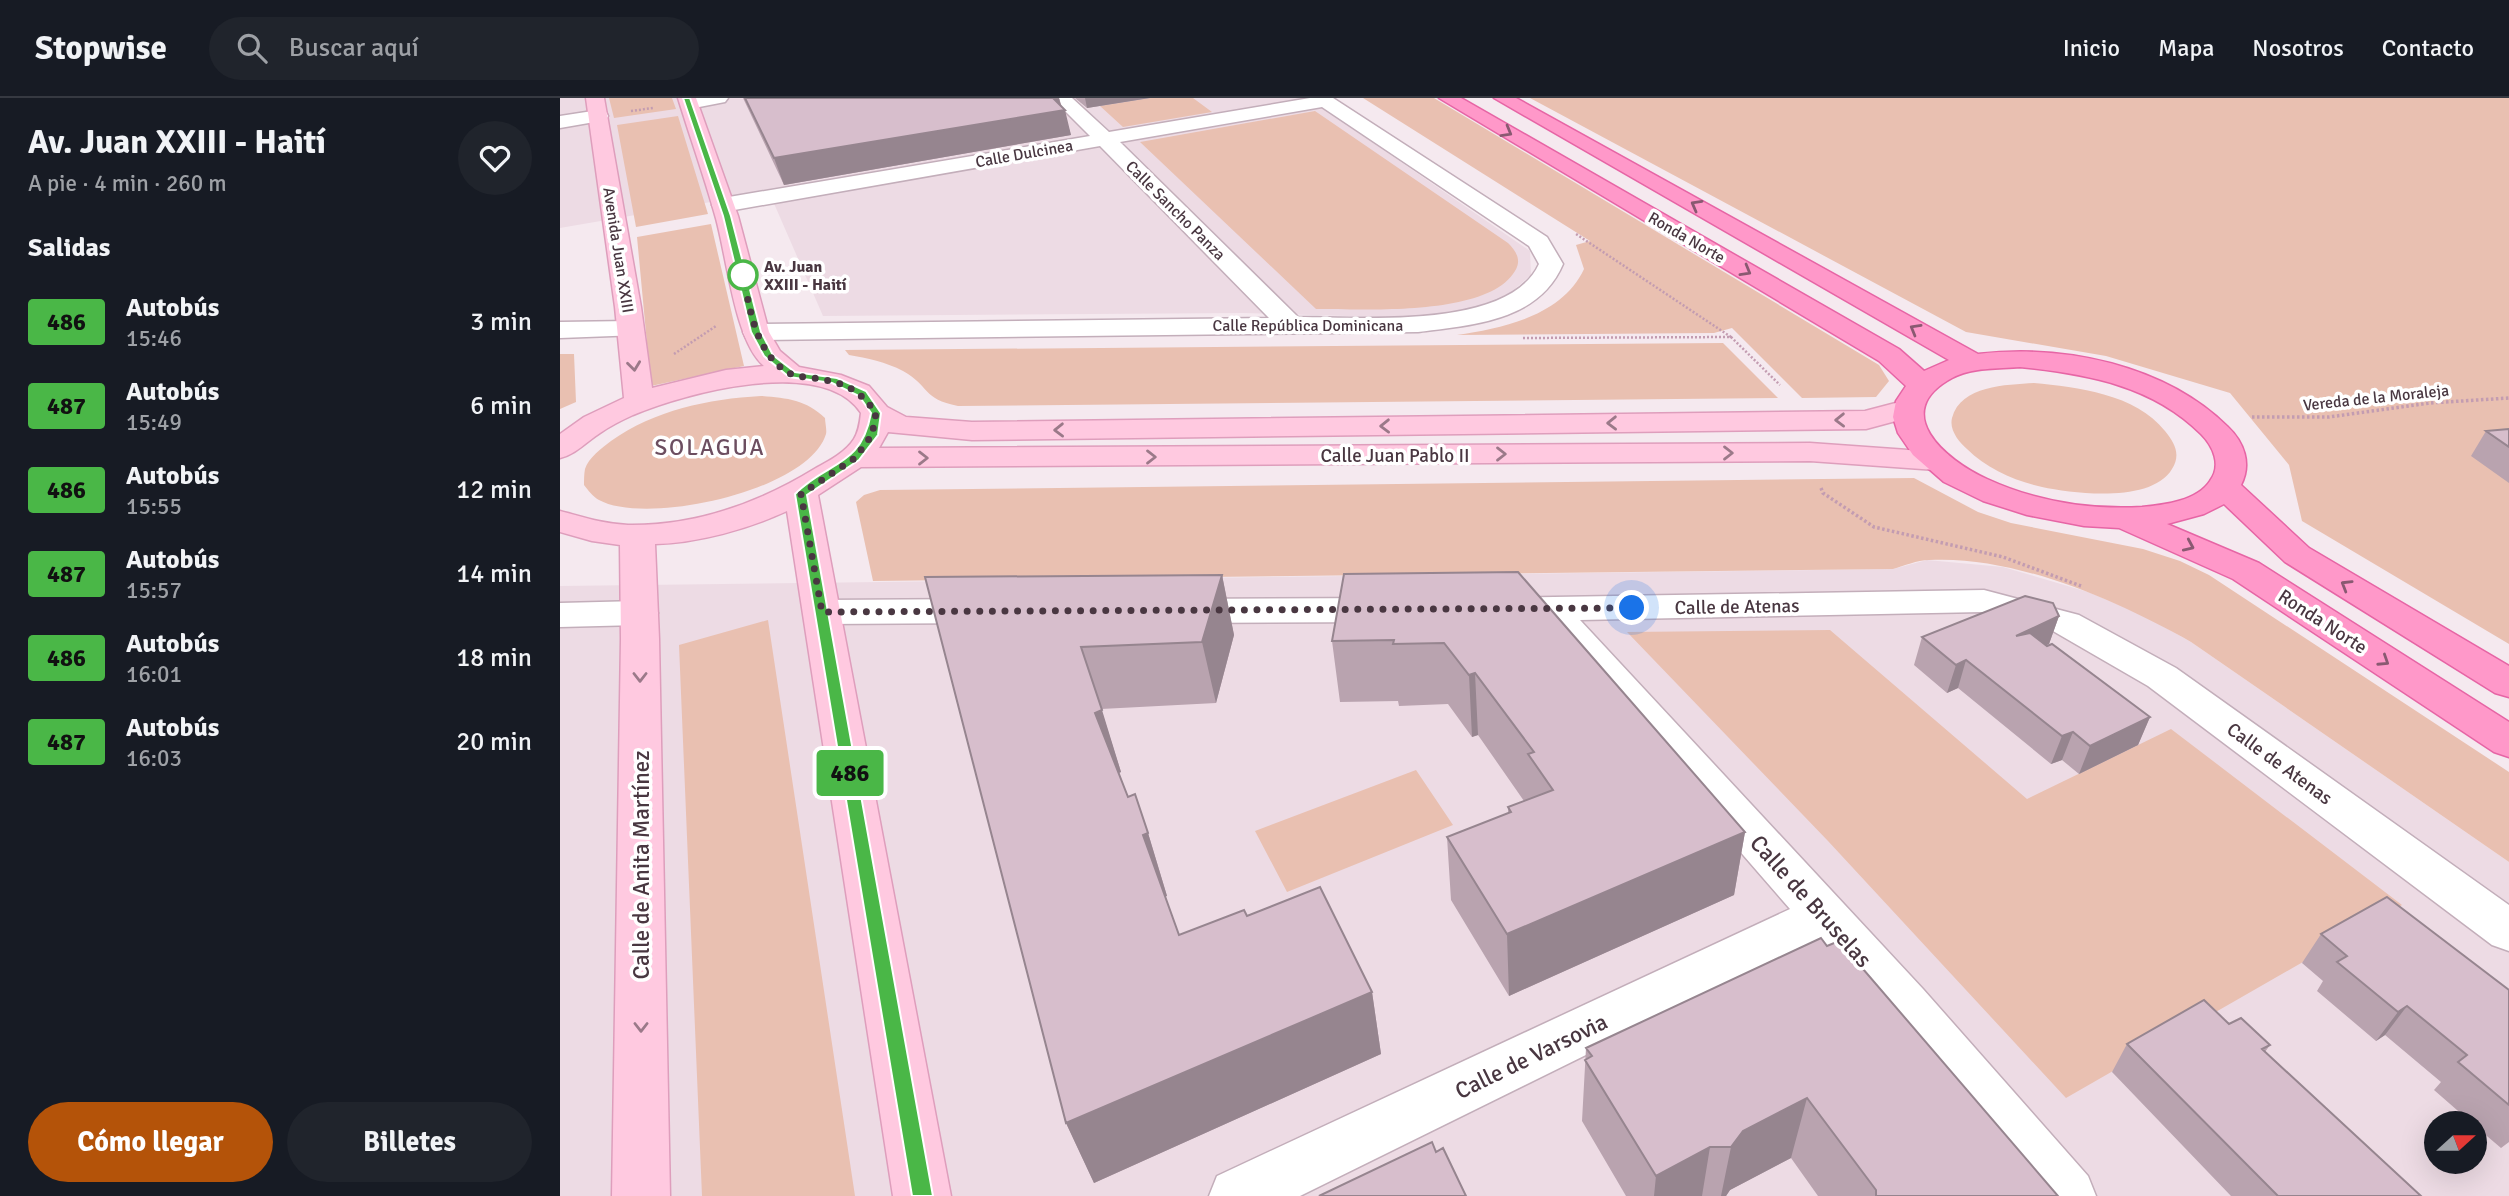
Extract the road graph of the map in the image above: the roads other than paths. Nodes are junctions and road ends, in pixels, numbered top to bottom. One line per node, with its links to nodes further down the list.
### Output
1 (719, 98): 6 (street)
2 (1061, 98): 9 (street, Calle Sancho Panza)
3 (1448, 98): 17 (main road, Ronda Norte, one-way to 17)
4 (1503, 98): 15 (main road, Ronda Norte, one-way to 4)
5 (1323, 99): 9 (street, Calle Dulcinea); 12 (street, Calle República Dominicana)
6 (688, 100): 10 (main road)
7 (597, 107): 8 (street); 13 (main road, Avenida Juan XXIII)
8 (560, 122)
9 (1105, 139): 10 (street, Calle Dulcinea); 12 (street, Calle Sancho Panza)
10 (723, 205): 11 (main road)
11 (754, 323): 12 (street, Calle República Dominicana); 16 (main road)
12 (1290, 324)
13 (630, 329): 14 (street); 18 (main road, Avenida Juan XXIII, one-way to 18)
14 (560, 330)
15 (1974, 363): 17 (main road); 25 (main road)
16 (792, 375): 18 (main road); 19 (main road)
17 (1914, 397): 19 (main road, Calle Juan Pablo II, one-way to 19); 24 (main road, Ronda Norte)
18 (639, 403): 20 (main road)
19 (876, 413): 23 (main road)
20 (595, 423): 21 (main road); 22 (main road)
21 (560, 428)
22 (560, 449)
23 (855, 458): 24 (main road, Calle Juan Pablo II, one-way to 24); 26 (main road)
24 (1936, 461): 27 (main road, Ronda Norte)
25 (2224, 486): 27 (main road, Ronda Norte); 38 (main road, one-way to 25)
26 (801, 494): 29 (main road); 35 (main road)
27 (2126, 518): 39 (main road, Ronda Norte, one-way to 39)
28 (560, 521): 29 (main road)
29 (637, 535): 36 (main road, Calle de Anita Martínez)
30 (1424, 610): 34 (street)
31 (1466, 610): 32 (street, Calle de Atenas)
32 (1550, 610): 40 (street, Calle de Bruselas); 41 (street, Calle de Atenas)
33 (1018, 611): 35 (street)
34 (1144, 611)
35 (822, 612): 43 (main road)
36 (639, 613): 37 (street); 42 (main road, Calle de Anita Martínez, one-way to 42)
37 (560, 615)
38 (2509, 684)
39 (2509, 742)
40 (1823, 916): 44 (street, Calle de Varsovia); 45 (street, Calle de Bruselas)
41 (2509, 931)
42 (641, 1196)
43 (922, 1196)
44 (1238, 1196)
45 (2067, 1196)

